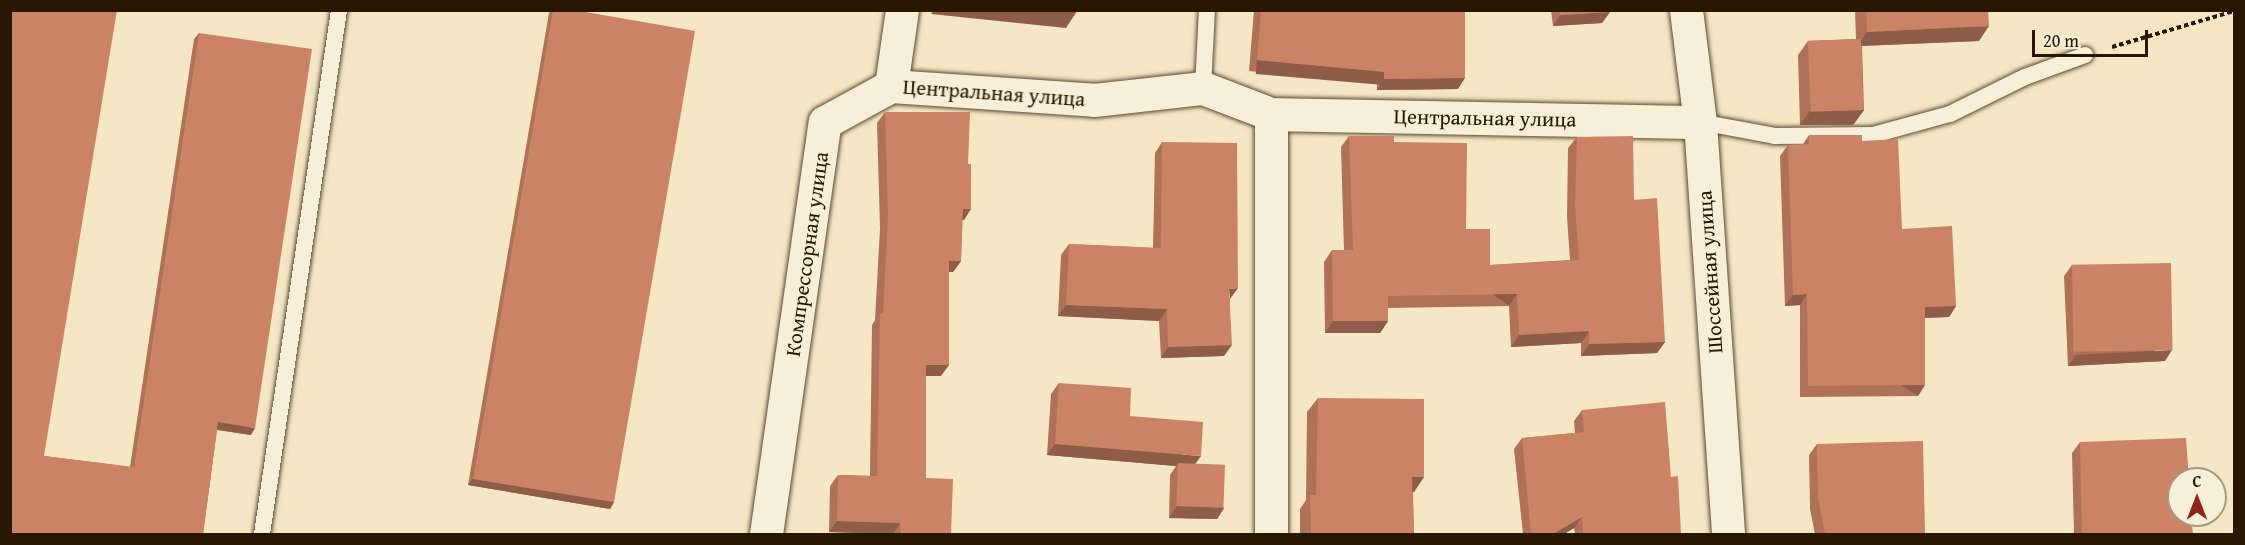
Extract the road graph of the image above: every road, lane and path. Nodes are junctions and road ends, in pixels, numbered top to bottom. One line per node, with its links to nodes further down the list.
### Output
1 (339, 10): 11 (lane)
2 (902, 10): 7 (street)
3 (1207, 10): 8 (lane)
4 (1686, 10): 10 (street, Шоссейная улица)
5 (2235, 11): 6 (path)
6 (2085, 56): 10 (lane)
7 (891, 86): 8 (street, Центральная улица); 12 (street, Компрессорная улица)
8 (1203, 88): 9 (street, Центральная улица)
9 (1271, 114): 10 (street, Центральная улица); 13 (street)
10 (1700, 122): 14 (street, Шоссейная улица)
11 (262, 534)
12 (766, 534)
13 (1271, 534)
14 (1728, 534)

